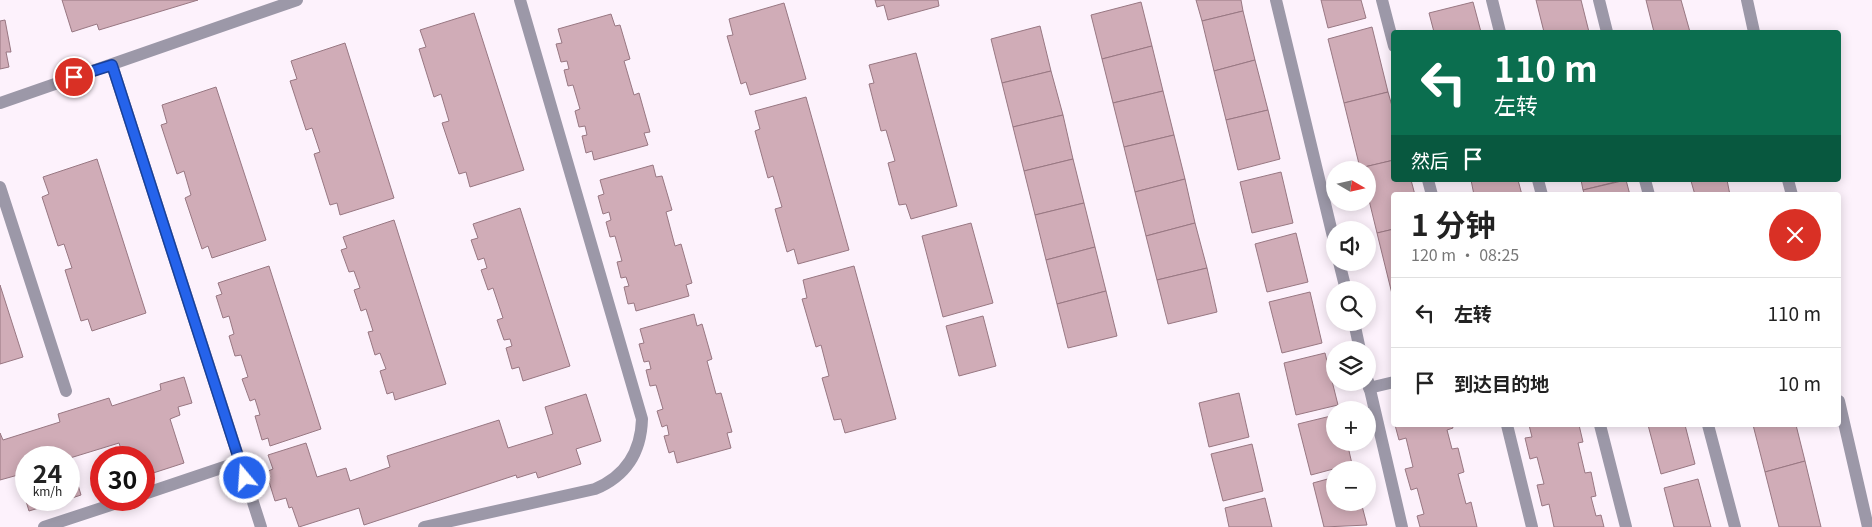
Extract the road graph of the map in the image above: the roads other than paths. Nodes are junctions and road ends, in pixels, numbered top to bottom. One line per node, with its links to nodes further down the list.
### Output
1 (296, 0): 12 (street)
2 (520, 0): 29 (street)
3 (1276, 0): 15 (street)
4 (1382, 0): 11 (street)
5 (1492, 0): 8 (street)
6 (1598, 0): 9 (street)
7 (1747, 0): 10 (street)
8 (1500, 30)
9 (1606, 30)
10 (1754, 30)
11 (1391, 34)
12 (112, 65): 13 (street); 24 (street)
13 (0, 103)
14 (0, 187): 18 (street)
15 (1329, 221)
16 (1391, 382): 17 (street)
17 (1376, 383)
18 (66, 391)
19 (1370, 391): 30 (street)
20 (1841, 410): 34 (street)
21 (1507, 427): 31 (street)
22 (1601, 427): 32 (street)
23 (1709, 427): 33 (street)
24 (239, 462): 25 (street); 28 (street)
25 (155, 490)
26 (93, 511): 27 (street)
27 (44, 527)
28 (260, 527)
29 (424, 527)
30 (1402, 527)
31 (1532, 527)
32 (1626, 527)
33 (1735, 527)
34 (1868, 527)

